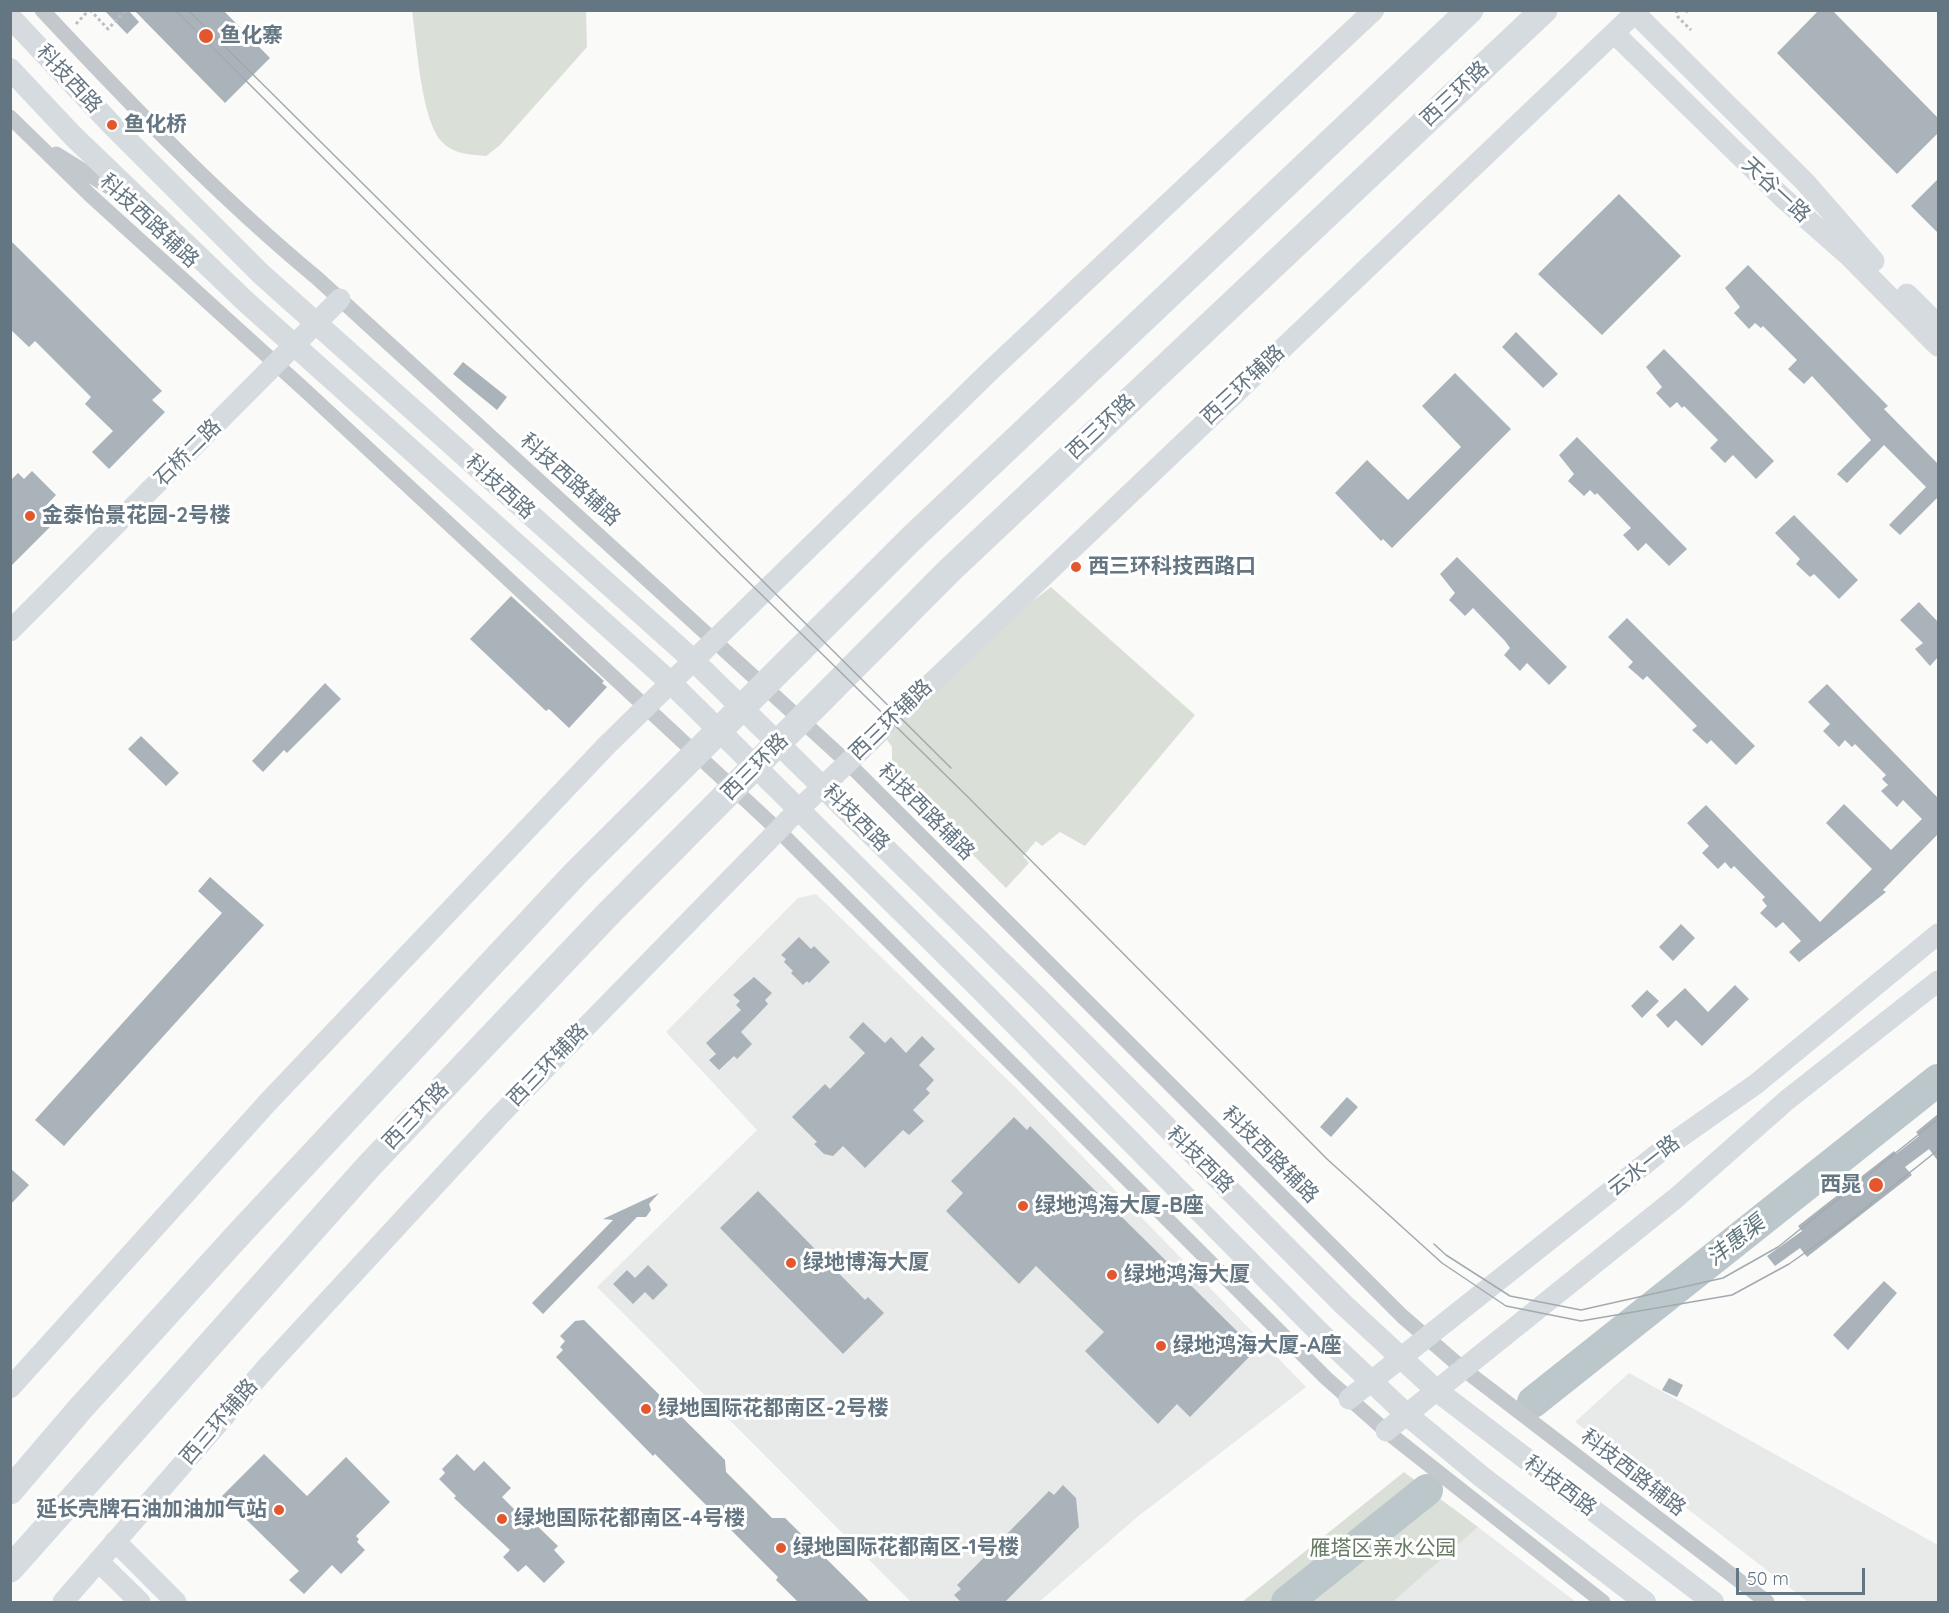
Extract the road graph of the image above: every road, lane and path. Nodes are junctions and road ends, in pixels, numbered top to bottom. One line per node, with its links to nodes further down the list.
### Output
1 (42, 10): 18 (street, 科技西路辅路)
2 (90, 10): 3 (path)
3 (126, 10)
4 (1374, 10): 25 (main road)
5 (1470, 10): 44 (highway)
6 (1544, 10): 47 (highway, 西三环路)
7 (1676, 10): 12 (path)
8 (1686, 10): 9 (path)
9 (1691, 10)
10 (1637, 12): 13 (main road, 西三环辅路); 20 (main road, 天谷一路)
11 (10, 17): 19 (main road, 科技西路)
12 (1691, 30)
13 (1614, 33): 22 (main road, 天谷一路); 29 (main road, 西三环辅路)
14 (10, 69): 17 (main road, 科技西路)
15 (10, 117): 16 (street, 科技西路辅路)
16 (31, 138): 17 (street); 23 (street, 科技西路辅路)
17 (159, 218): 21 (main road, 科技西路)
18 (340, 299): 19 (main road, 石桥二路); 25 (street, 科技西路辅路)
19 (316, 322): 21 (main road, 石桥二路); 26 (main road, 科技西路)
20 (1938, 325)
21 (293, 345): 23 (main road, 石桥二路); 27 (main road, 科技西路)
22 (1938, 346)
23 (274, 365): 24 (main road, 石桥二路); 28 (street, 科技西路辅路)
24 (10, 631)
25 (714, 639): 26 (main road); 29 (street, 科技西路辅路)
26 (693, 660): 27 (main road); 30 (main road, 科技西路)
27 (670, 682): 28 (main road); 31 (main road, 科技西路)
28 (645, 707): 32 (street, 科技西路辅路); 39 (main road)
29 (847, 762): 30 (main road, 西三环辅路); 35 (street, 科技西路辅路)
30 (823, 785): 31 (main road, 西三环辅路); 36 (main road, 科技西路)
31 (798, 810): 32 (main road, 西三环辅路); 38 (main road, 科技西路)
32 (778, 830): 41 (street, 科技西路辅路); 45 (main road, 西三环辅路)
33 (1938, 934): 35 (main road, 云水一路)
34 (1938, 981): 37 (main road, 云水一路)
35 (1426, 1337): 36 (main road, 云水一路); 37 (street, 科技西路辅路)
36 (1401, 1358): 38 (main road, 云水一路); 40 (main road, 科技西路)
37 (1462, 1368): 40 (main road, 云水一路); 54 (street, 科技西路辅路)
38 (1371, 1381): 41 (main road, 云水一路); 42 (main road, 科技西路)
39 (10, 1388)
40 (1436, 1390): 42 (main road, 云水一路); 53 (main road, 科技西路)
41 (1349, 1399): 43 (street, 科技西路辅路)
42 (1406, 1414): 43 (main road, 云水一路); 52 (main road, 科技西路)
43 (1386, 1431): 51 (street, 科技西路辅路)
44 (10, 1491)
45 (115, 1541): 46 (main road, 西三环辅路); 50 (main road)
46 (98, 1561): 48 (main road, 西三环辅路); 49 (main road)
47 (10, 1569)
48 (63, 1602)
49 (140, 1602)
50 (176, 1602)
51 (1603, 1602)
52 (1645, 1602)
53 (1713, 1602)
54 (1767, 1602)

